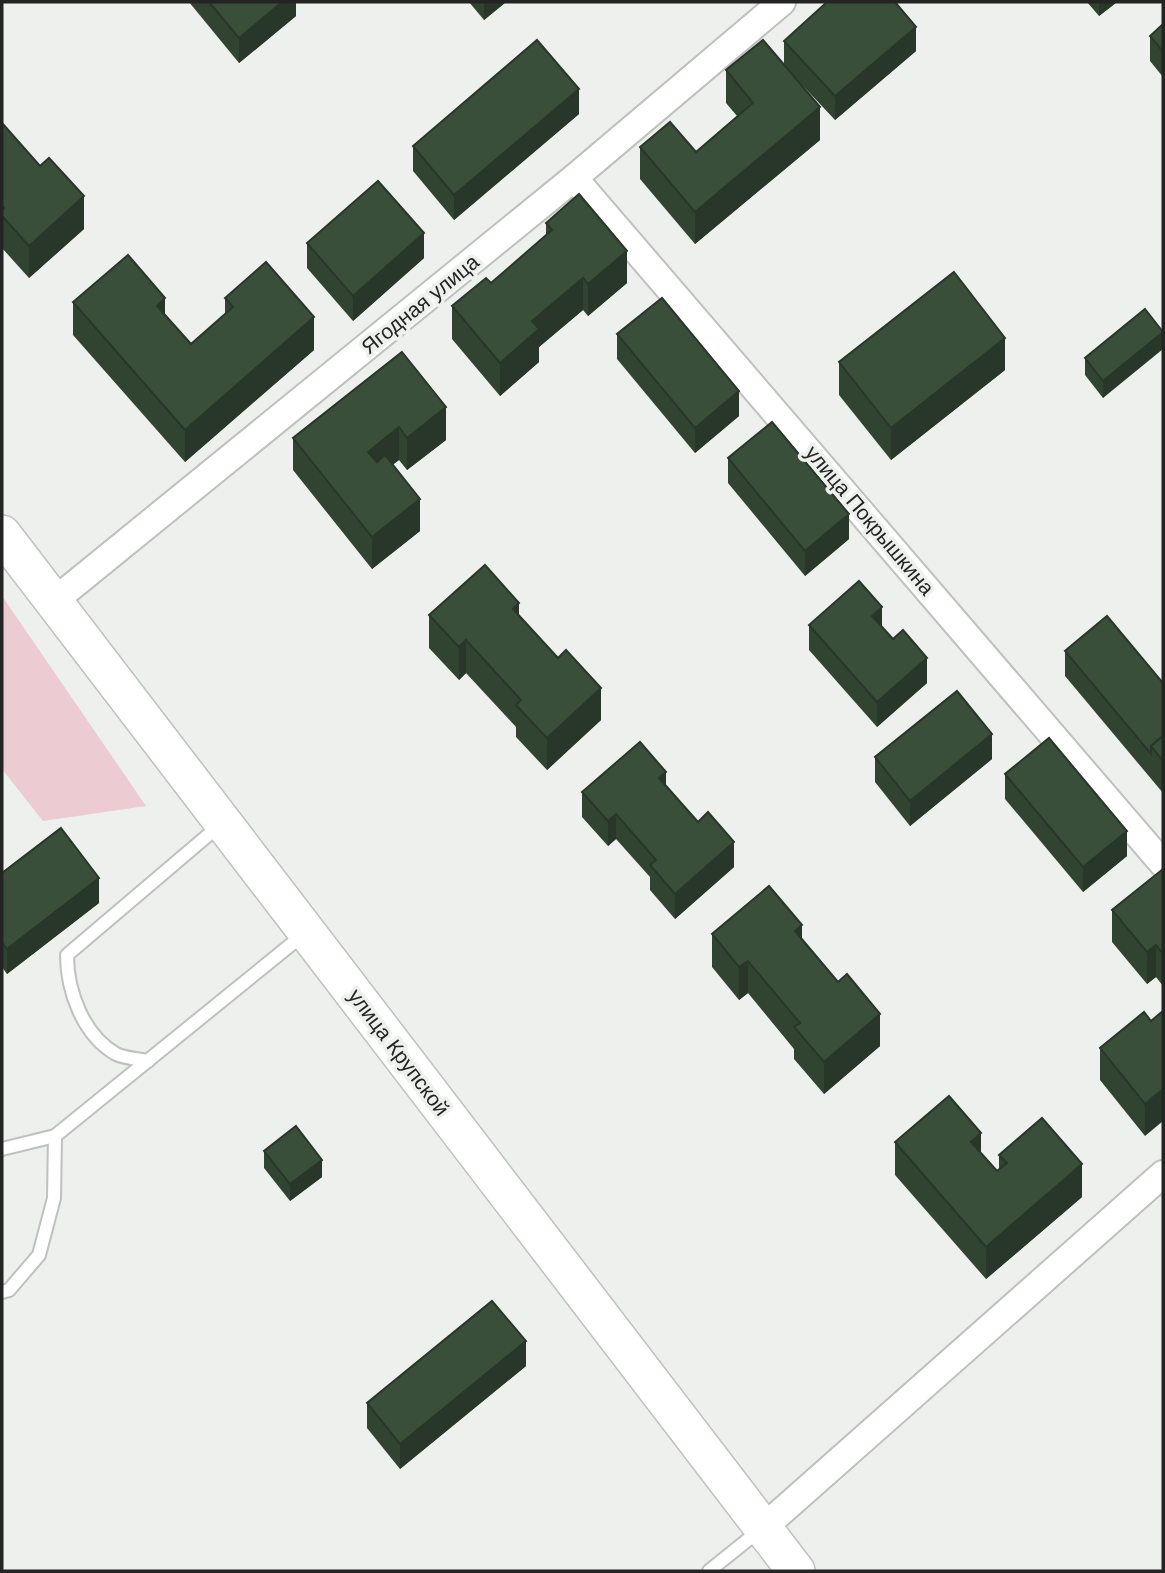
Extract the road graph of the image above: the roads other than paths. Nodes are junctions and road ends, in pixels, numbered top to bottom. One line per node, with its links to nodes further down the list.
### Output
1 (782, 2): 2 (street, Ягодная улица)
2 (574, 178): 4 (street, Ягодная улица); 6 (street, улица Покрышкина)
3 (2, 534): 4 (street, улица Крупской)
4 (54, 601): 5 (street, улица Крупской)
5 (223, 822): 7 (street, улица Крупской); 8 (lane)
6 (1163, 864)
7 (307, 931): 8 (lane); 13 (street, улица Крупской)
8 (148, 1061): 9 (lane)
9 (55, 1136): 10 (lane); 12 (lane)
10 (2, 1149)
11 (1163, 1174): 13 (street)
12 (2, 1292)
13 (763, 1528): 14 (lane); 15 (street, улица Крупской)
14 (709, 1571)
15 (796, 1571)

